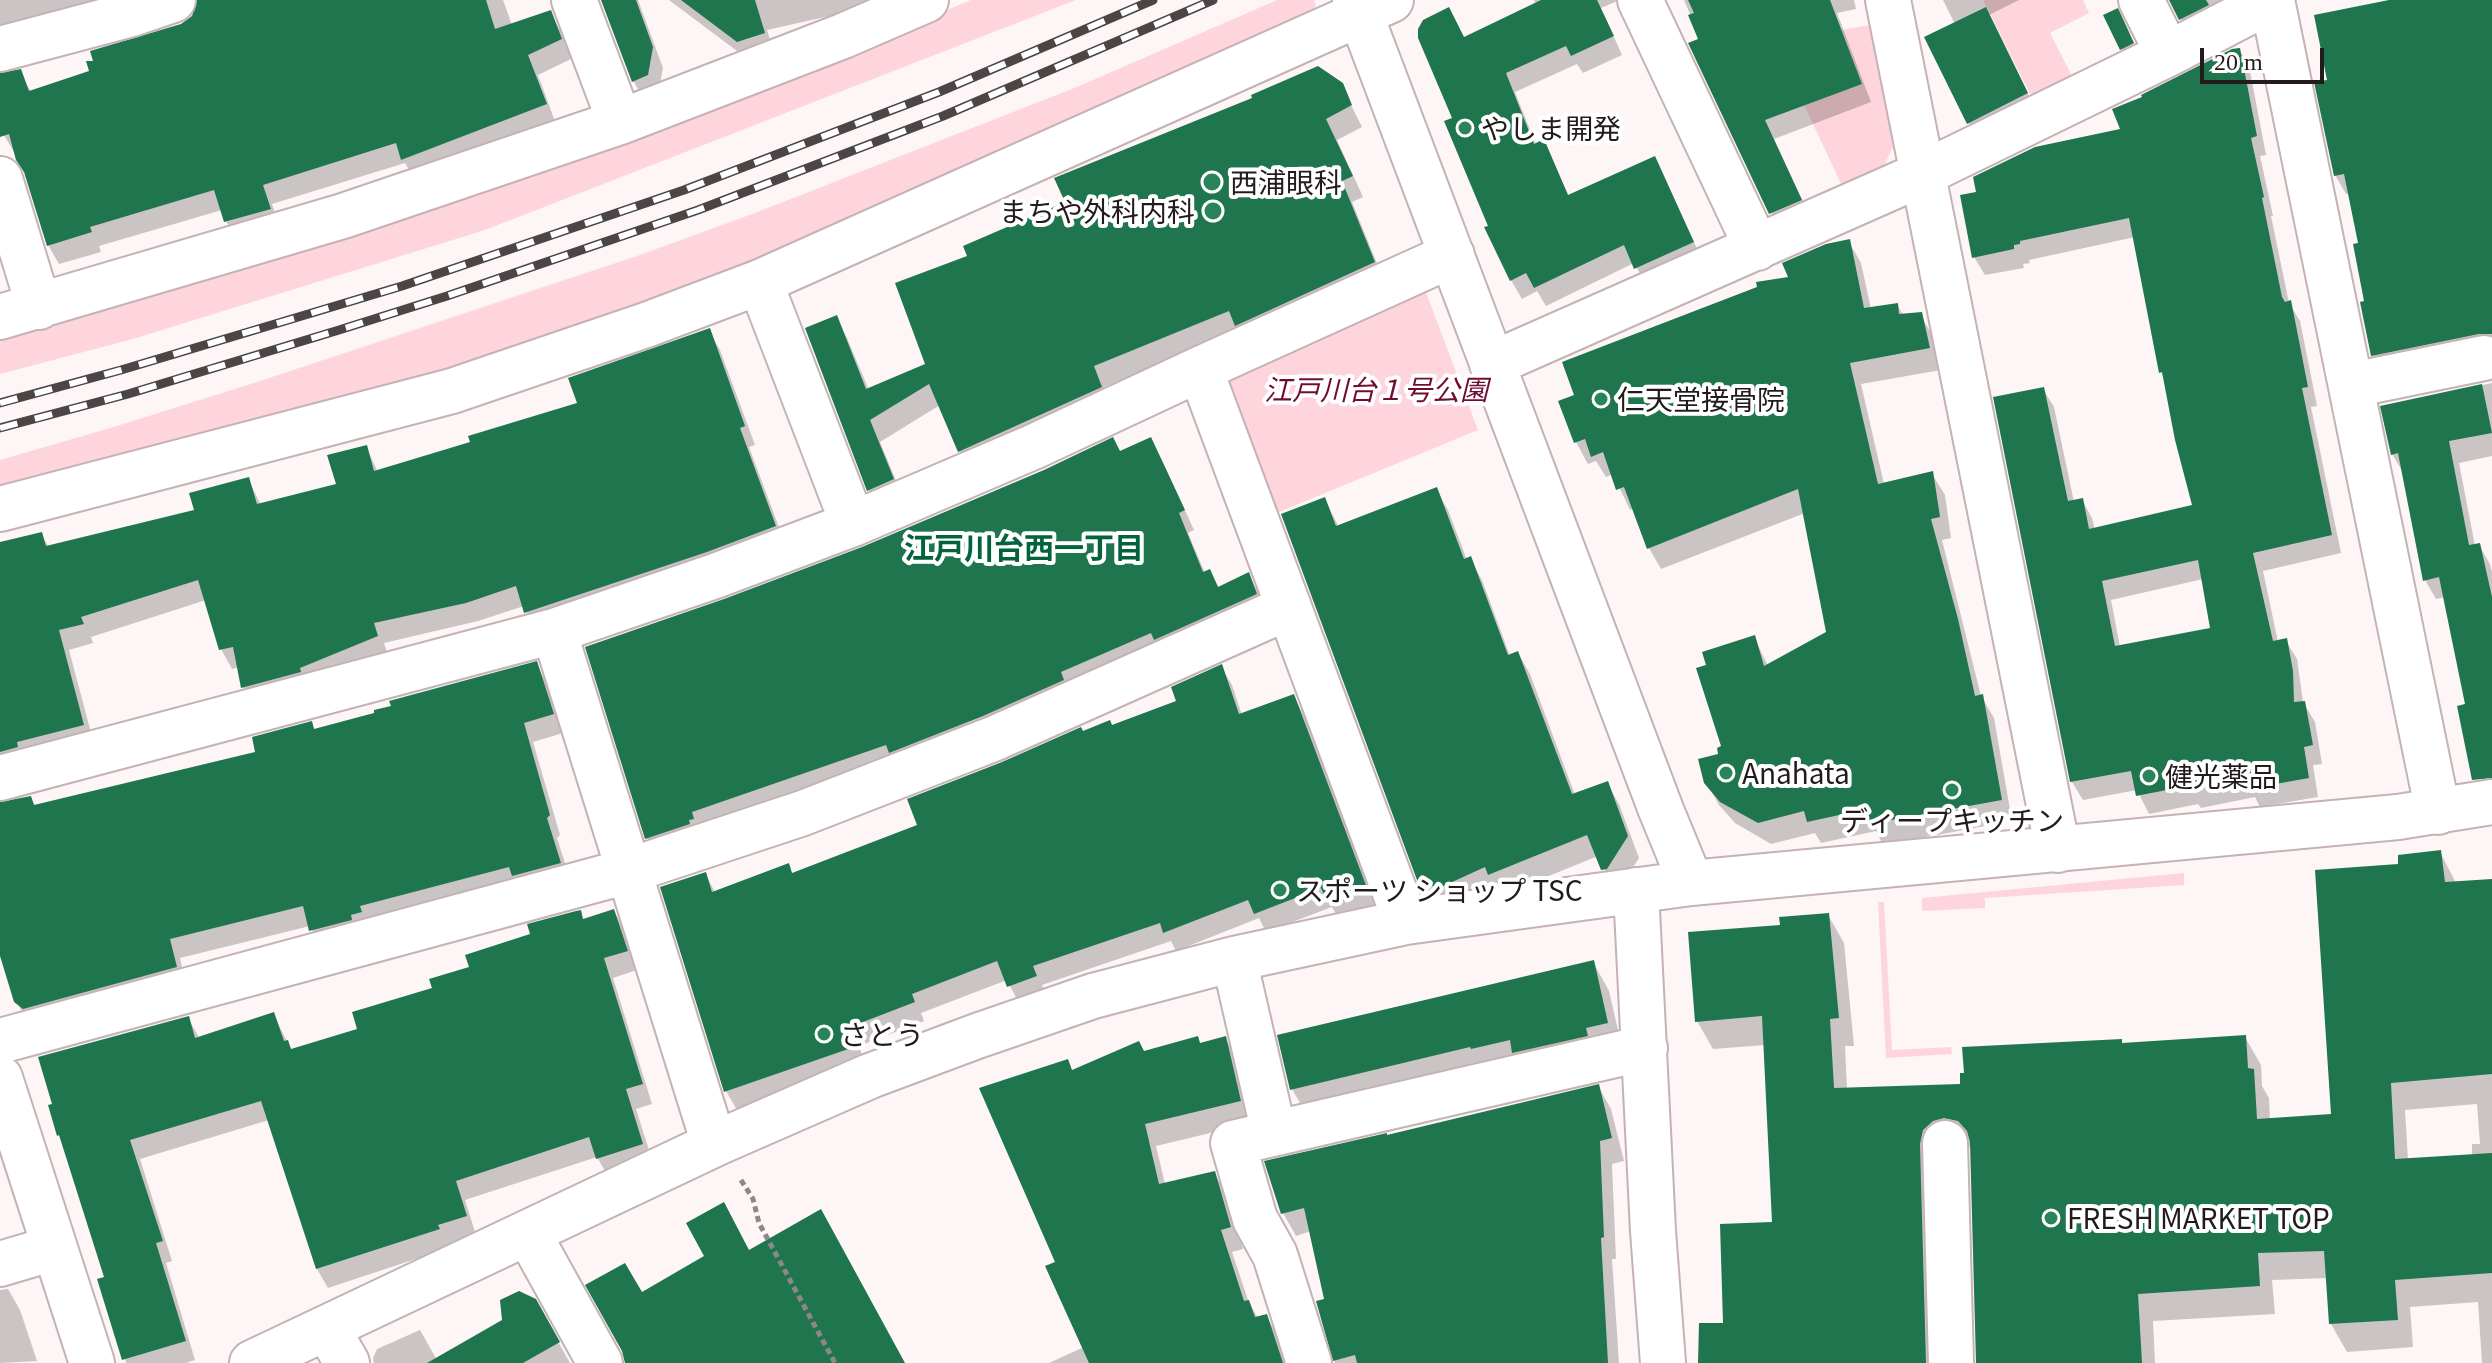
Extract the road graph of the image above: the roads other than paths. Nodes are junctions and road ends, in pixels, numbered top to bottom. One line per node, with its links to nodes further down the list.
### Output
1 (173, 0): 8 (street)
2 (574, 0): 10 (street)
3 (926, 0): 10 (street)
4 (1640, 0): 13 (street)
5 (1888, 0): 11 (street)
6 (2141, 0): 9 (street)
7 (1369, 4): 14 (street); 15 (street)
8 (0, 49)
9 (2168, 54): 11 (street); 20 (street)
10 (620, 122): 16 (street)
11 (1922, 174): 13 (street); 28 (street)
12 (0, 179): 16 (street)
13 (1757, 248): 18 (street)
14 (1452, 255): 18 (street); 19 (street)
15 (760, 282): 21 (street); 22 (street)
16 (20, 312)
17 (2484, 358): 20 (street)
18 (1492, 364): 30 (street)
19 (1200, 369): 22 (street); 23 (street)
20 (2352, 385): 27 (street)
21 (0, 509)
22 (853, 524): 24 (street)
23 (1289, 607): 29 (street); 32 (street)
24 (554, 631): 25 (street); 29 (street)
25 (0, 778)
26 (2492, 802): 27 (street)
27 (2438, 812): 28 (street)
28 (2058, 850): 30 (street)
29 (628, 871): 34 (street); 38 (street)
30 (1691, 883): 31 (street)
31 (1636, 890): 32 (street); 35 (street)
32 (1406, 922): 33 (street)
33 (1234, 959): 37 (street); 38 (street)
34 (0, 1041)
35 (1645, 1048): 37 (street); 48 (street)
36 (2, 1095): 41 (street)
37 (1274, 1133): 47 (street)
38 (717, 1143): 40 (street)
39 (1945, 1143): 49 (street)
40 (528, 1233): 43 (street); 46 (street)
41 (54, 1248): 42 (street); 44 (street)
42 (0, 1264)
43 (337, 1345): 45 (street)
44 (92, 1363)
45 (252, 1363)
46 (600, 1363)
47 (1309, 1363)
48 (1663, 1363)
49 (1951, 1363)

